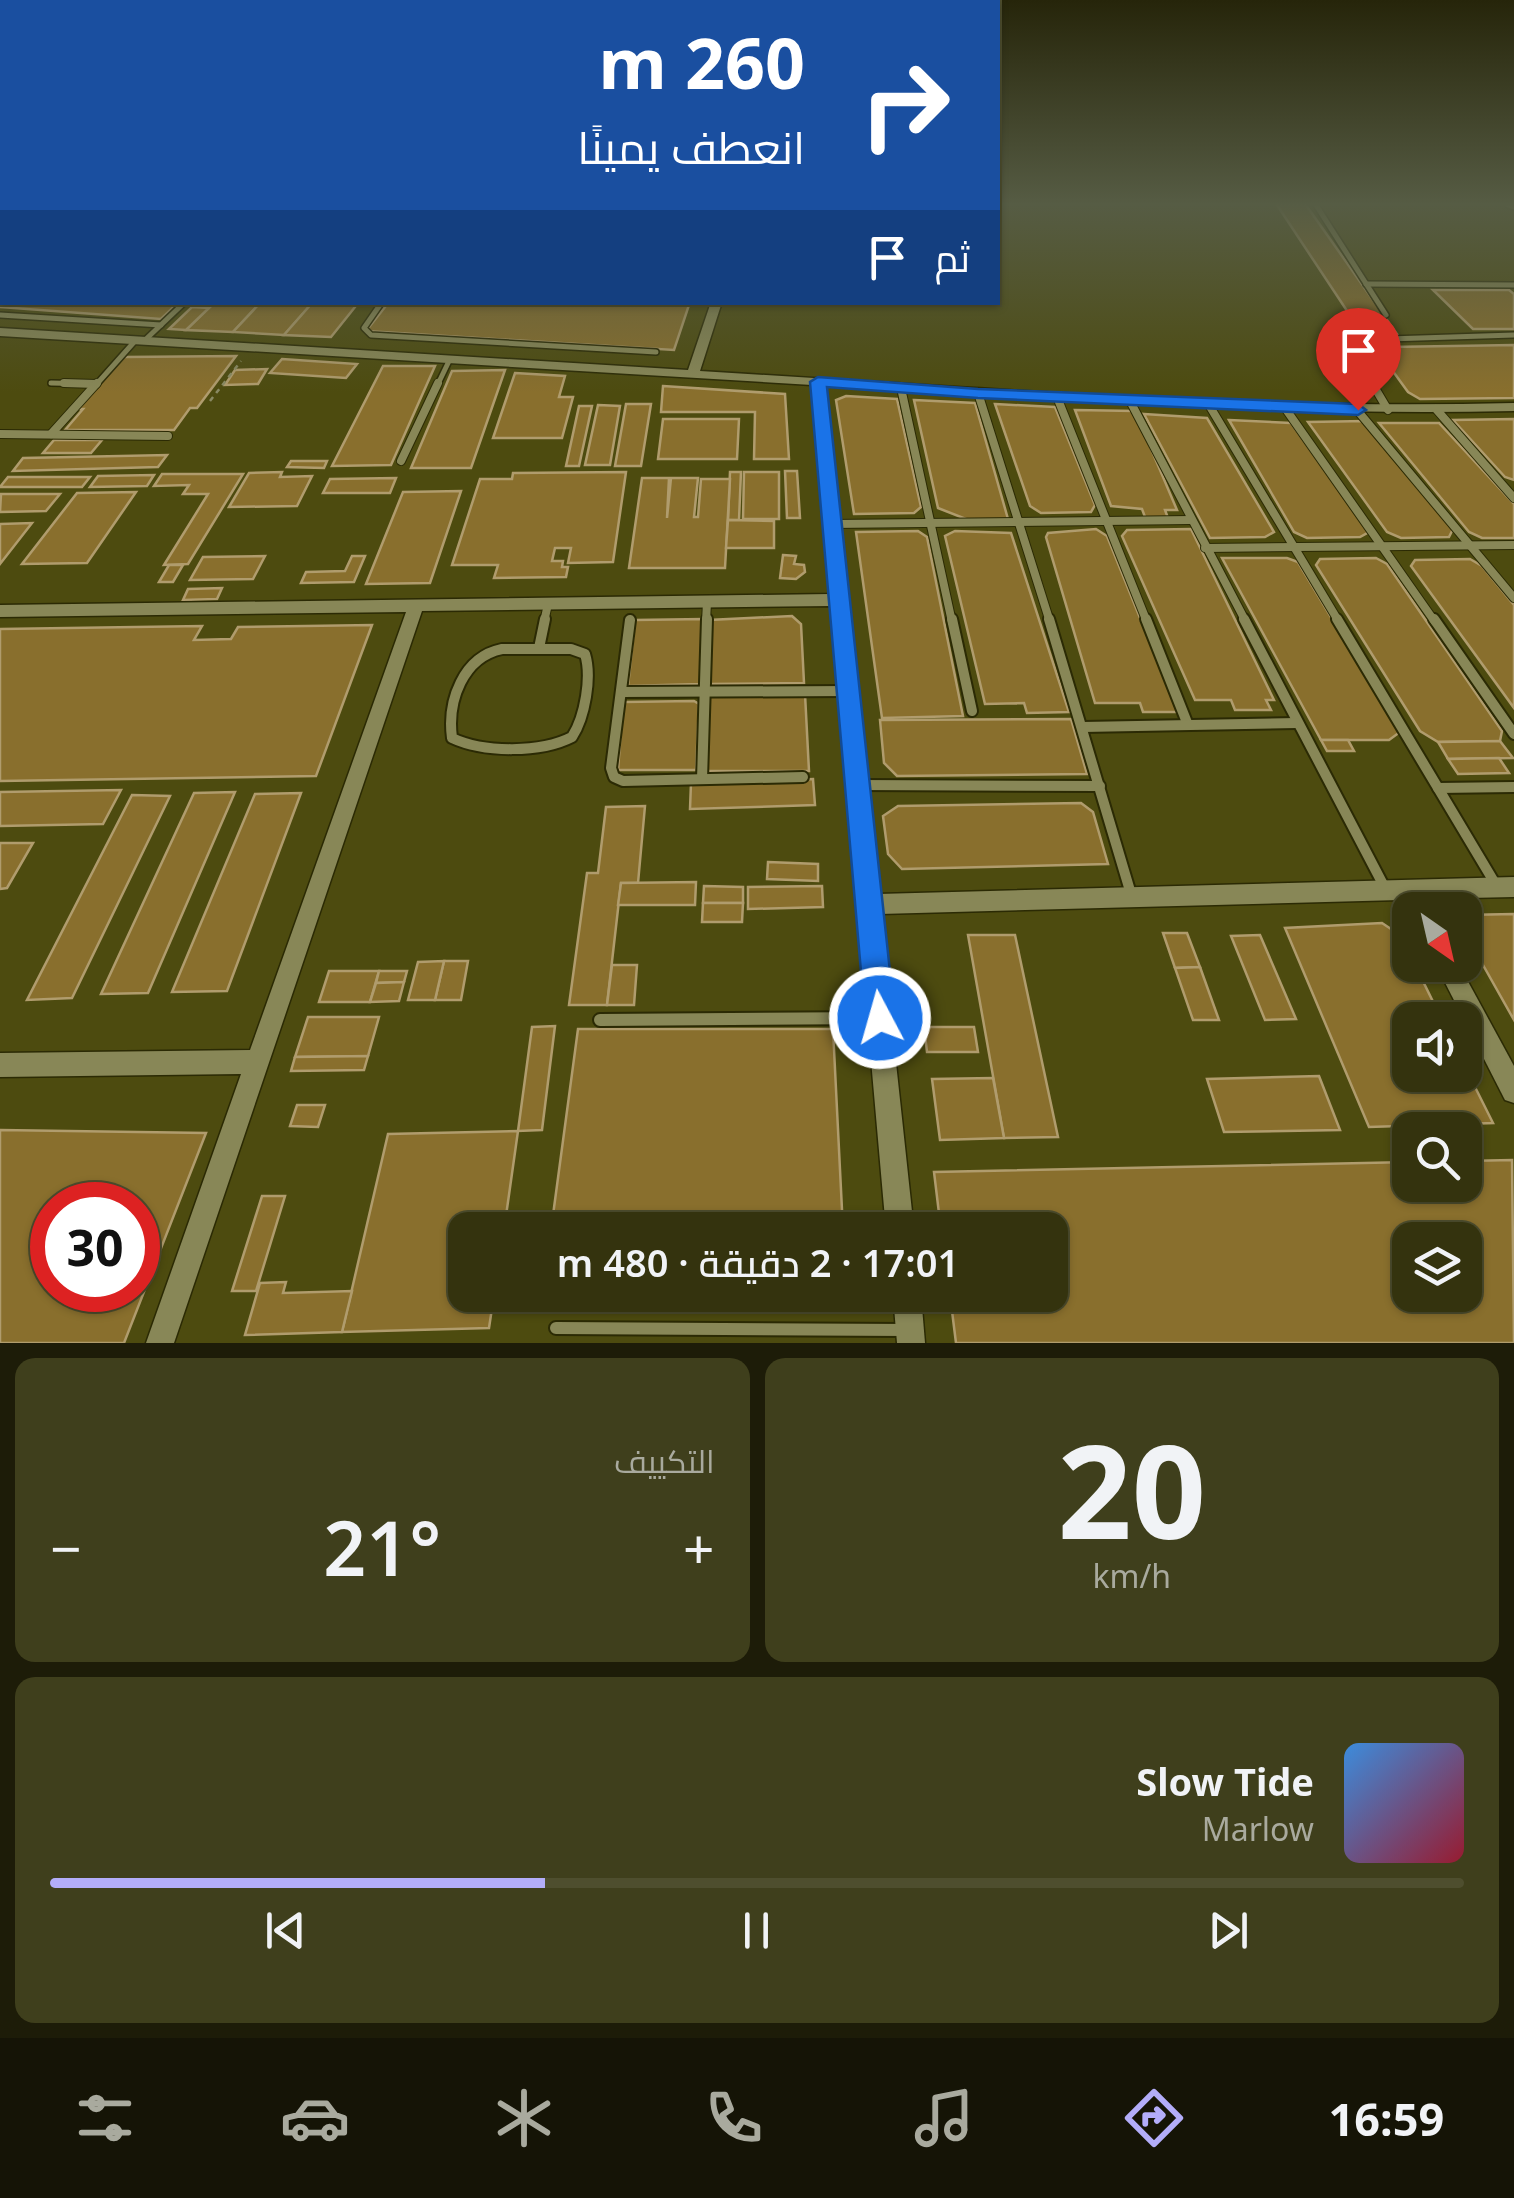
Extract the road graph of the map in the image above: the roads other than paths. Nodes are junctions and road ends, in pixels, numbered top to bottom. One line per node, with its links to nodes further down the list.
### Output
1 (1356, 268): 2 (lane)
2 (1366, 284): 3 (lane); 8 (lane)
3 (1514, 285)
4 (181, 305): 9 (lane)
5 (380, 305): 13 (lane)
6 (716, 305): 16 (street)
7 (0, 314): 9 (lane)
8 (1386, 314)
9 (161, 325): 12 (lane)
10 (0, 332): 12 (street)
11 (1514, 335): 29 (lane)
12 (140, 341): 15 (street); 19 (lane)
13 (468, 342): 14 (lane); 15 (lane)
14 (656, 352)
15 (454, 359): 16 (street); 33 (lane)
16 (693, 373): 17 (street)
17 (818, 382): 20 (street); 40 (street)
18 (51, 383): 19 (lane)
19 (96, 384): 31 (lane)
20 (901, 388): 21 (street); 39 (lane)
21 (978, 394): 22 (street); 38 (lane)
22 (1057, 397): 23 (street); 37 (lane)
23 (1130, 401): 24 (street); 36 (lane)
24 (1210, 405): 26 (street); 44 (lane)
25 (1514, 407): 27 (street)
26 (1285, 408): 28 (street); 42 (lane)
27 (1436, 409): 29 (street); 34 (lane)
28 (1358, 410): 29 (street); 43 (lane)
29 (1388, 410)
30 (0, 434): 31 (lane)
31 (51, 434): 32 (lane)
32 (168, 436)
33 (401, 461)
34 (1510, 487): 35 (lane)
35 (1514, 498)
36 (1191, 520): 37 (lane); 45 (lane)
37 (1107, 521): 38 (lane); 59 (lane)
38 (1020, 522): 39 (lane); 60 (lane)
39 (928, 523): 40 (lane); 57 (lane)
40 (832, 524): 47 (street)
41 (1514, 545): 43 (lane)
42 (1381, 546): 43 (lane); 44 (lane); 61 (lane)
43 (1470, 546): 46 (lane)
44 (1293, 547): 45 (lane); 67 (lane)
45 (1205, 548): 58 (lane)
46 (1514, 598)
47 (839, 600): 48 (street); 54 (street)
48 (708, 602): 49 (street); 56 (lane)
49 (548, 604): 50 (street); 53 (lane)
50 (416, 606): 51 (street); 77 (street)
51 (0, 611)
52 (630, 620): 55 (lane)
53 (539, 648): 53 (lane)
54 (848, 691): 56 (lane); 64 (street)
55 (621, 692): 56 (lane); 63 (lane)
56 (705, 692): 63 (lane)
57 (972, 711)
58 (1296, 723): 59 (lane); 69 (lane)
59 (1188, 725): 60 (lane)
60 (1083, 728): 65 (lane)
61 (1514, 734)
62 (803, 777): 63 (lane)
63 (702, 779)
64 (857, 785): 65 (lane); 73 (street)
65 (1100, 786): 71 (lane)
66 (1514, 786): 67 (lane)
67 (1438, 788): 68 (lane)
68 (1506, 887): 70 (street)
69 (1400, 892)
70 (1454, 892)
71 (1132, 897): 72 (street); 73 (street)
72 (1392, 897)
73 (869, 904): 75 (street)
74 (1455, 982): 79 (street)
75 (880, 1018): 76 (lane); 80 (street)
76 (600, 1020)
77 (257, 1062): 78 (street); 83 (street)
78 (0, 1065)
79 (1514, 1092)
80 (898, 1212)
81 (556, 1328): 82 (lane)
82 (911, 1336)
83 (160, 1343)

